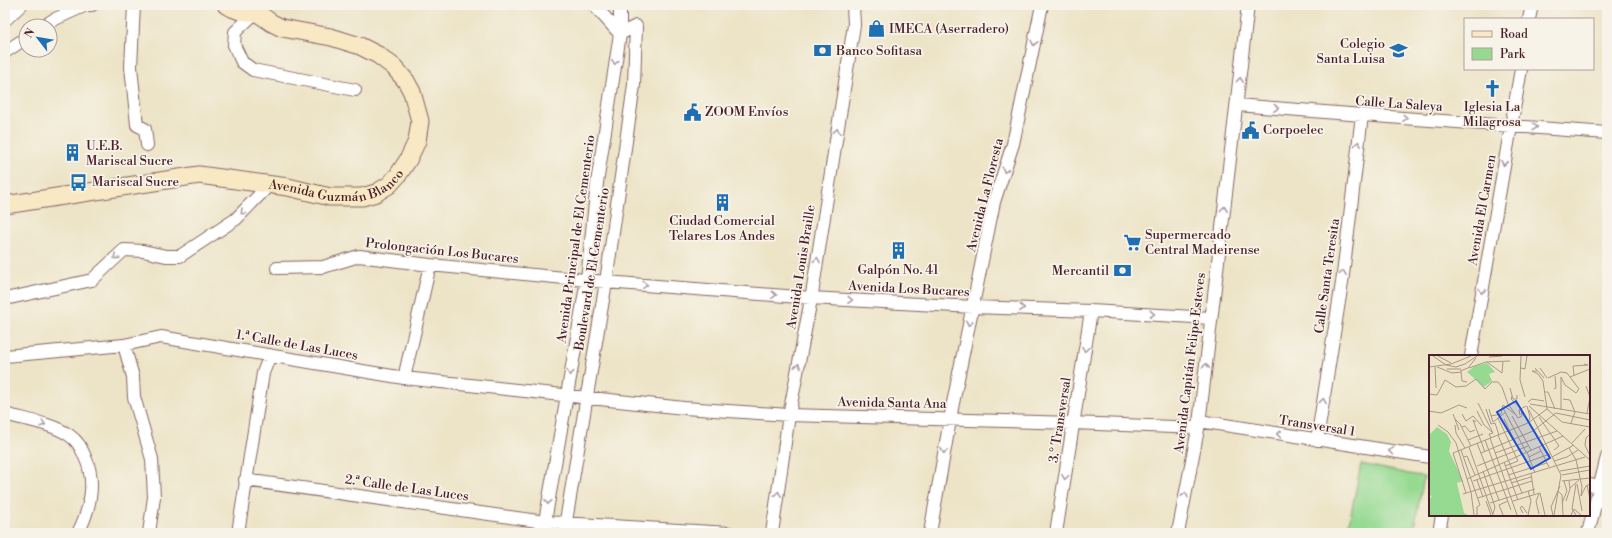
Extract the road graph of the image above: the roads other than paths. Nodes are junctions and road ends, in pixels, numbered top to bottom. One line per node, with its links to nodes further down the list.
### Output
1 (21, 5): 14 (street)
2 (92, 5): 12 (street)
3 (134, 5): 24 (street)
4 (226, 5): 11 (street)
5 (594, 5): 15 (street)
6 (620, 5): 15 (street, Avenida Principal de El Cementerio)
7 (853, 5): 31 (street, Avenida Louis Braille, one-way to 7)
8 (1042, 5): 33 (street, Avenida La Floresta, one-way to 33)
9 (1248, 5): 20 (street, Avenida Capitán Felipe Esteves, one-way to 9)
10 (1532, 5): 13 (street)
11 (252, 7): 19 (street); 25 (street, Avenida Guzmán Blanco)
12 (57, 18)
13 (1529, 18)
14 (5, 20)
15 (620, 34): 29 (street, Avenida Principal de El Cementerio, one-way to 29); 30 (street, Boulevard de El Cementerio)
16 (18, 43): 17 (street)
17 (5, 52)
18 (1521, 70): 22 (street, Avenida El Carmen)
19 (355, 90)
20 (1237, 105): 21 (street, Calle La Saleya, one-way to 21); 35 (street, Avenida Capitán Felipe Esteves, one-way to 20)
21 (1362, 115): 22 (street, Calle La Saleya, one-way to 22); 48 (street, Calle Santa Teresita, one-way to 21)
22 (1511, 126): 23 (street, Calle La Saleya, one-way to 23); 38 (street, Avenida El Carmen, one-way to 38)
23 (1607, 133)
24 (147, 145)
25 (270, 184): 26 (street, Avenida Guzmán Blanco); 32 (street, one-way to 32)
26 (5, 206)
27 (430, 265): 28 (street, Prolongación Los Bucares); 29 (street, Prolongación Los Bucares); 40 (street)
28 (278, 268)
29 (587, 280): 30 (street, Prolongación Los Bucares); 41 (street, Avenida Principal de El Cementerio, one-way to 41)
30 (606, 282): 31 (street, Avenida Los Bucares, one-way to 31); 42 (street, Boulevard de El Cementerio)
31 (811, 298): 33 (street, Avenida Los Bucares, one-way to 33); 44 (street, Avenida Louis Braille, one-way to 31)
32 (5, 299)
33 (973, 306): 34 (street, Avenida Los Bucares, one-way to 34); 45 (street, Avenida La Floresta, one-way to 45)
34 (1091, 310): 35 (street, Avenida Los Bucares, one-way to 35); 46 (street, 3.° Transversal, one-way to 46)
35 (1211, 318): 47 (street, Avenida Capitán Felipe Esteves, one-way to 35)
36 (124, 345): 37 (street, 1.ª Calle de Las Luces); 39 (street, 1.ª Calle de Las Luces); 57 (street)
37 (270, 355): 40 (street, 1.ª Calle de Las Luces); 51 (street)
38 (1470, 355)
39 (5, 356)
40 (404, 378): 41 (street, 1.ª Calle de Las Luces)
41 (567, 395): 42 (street, 1.ª Calle de Las Luces); 54 (street, Avenida Principal de El Cementerio, one-way to 54)
42 (586, 397): 44 (street, Avenida Santa Ana); 55 (street, Boulevard de El Cementerio)
43 (5, 414): 56 (street, one-way to 56)
44 (789, 415): 45 (street, Avenida Santa Ana); 60 (street, Avenida Louis Braille, one-way to 44)
45 (950, 419): 46 (street, Avenida Santa Ana); 61 (street, Avenida La Floresta, one-way to 61)
46 (1073, 422): 47 (street, Avenida Santa Ana); 62 (street, 3.° Transversal, one-way to 62)
47 (1199, 424): 48 (street, Transversal 1, one-way to 47); 63 (street, Avenida Capitán Felipe Esteves, one-way to 47)
48 (1317, 440): 49 (street, Transversal 1, one-way to 48)
49 (1429, 457)
50 (1607, 457): 52 (street)
51 (246, 480): 54 (street, 2.ª Calle de Las Luces); 58 (street)
52 (1599, 487): 65 (street)
53 (1442, 516): 64 (street)
54 (544, 527): 55 (street, 2.ª Calle de Las Luces)
55 (565, 528): 59 (street, 2.ª Calle de Las Luces)
56 (78, 533)
57 (149, 533)
58 (238, 533)
59 (729, 533)
60 (772, 533)
61 (930, 533)
62 (1056, 533)
63 (1178, 533)
64 (1439, 533)
65 (1588, 533)

